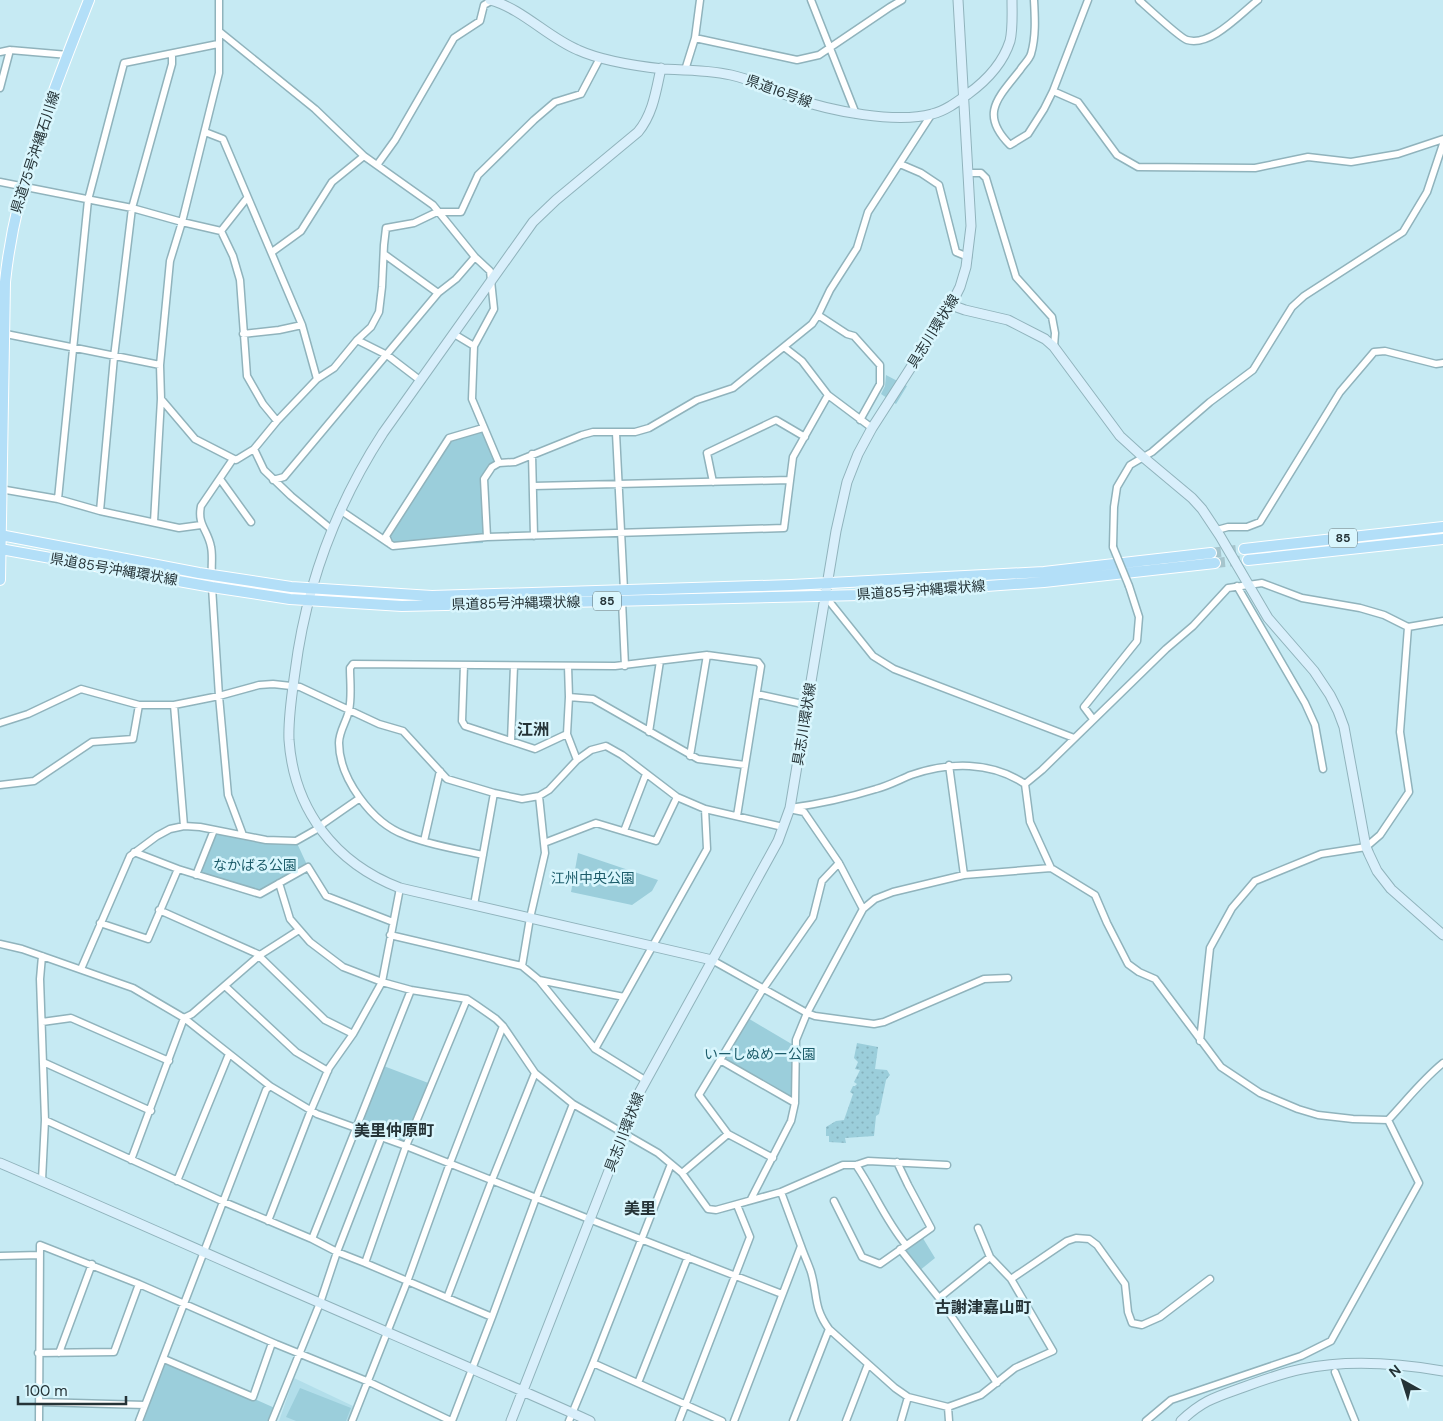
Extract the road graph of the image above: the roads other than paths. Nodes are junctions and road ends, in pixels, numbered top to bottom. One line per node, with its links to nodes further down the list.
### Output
1 (90, 0): 21 (main road, 県道75号沖縄石川線)
2 (219, 0): 14 (street)
3 (491, 0): 22 (street, 県道16号線); 35 (street)
4 (700, 0): 15 (street)
5 (811, 0): 17 (street)
6 (902, 0): 13 (street)
7 (958, 0): 27 (street, 具志川環状線)
8 (1012, 0): 27 (street, 県道16号線)
9 (1034, 0): 26 (street)
10 (1088, 0): 26 (street)
11 (1140, 0): 12 (street)
12 (1258, 0)
13 (890, 3): 17 (street)
14 (220, 32): 16 (street); 33 (street)
15 (695, 38): 17 (street); 24 (street)
16 (218, 44): 20 (street); 30 (street)
17 (830, 48): 28 (street)
18 (10, 50): 19 (street); 21 (street); 25 (street)
19 (0, 52)
20 (172, 54): 40 (street); 41 (street)
21 (68, 55): 38 (main road, 県道75号沖縄石川線)
22 (600, 58): 23 (street, 県道16号線); 42 (street)
23 (661, 68): 24 (street, 県道16号線); 49 (street)
24 (685, 70): 28 (street, 県道16号線)
25 (0, 88)
26 (1053, 91): 31 (street)
27 (964, 97): 29 (street, 県道16号線); 36 (street, 具志川環状線)
28 (856, 114): 29 (street, 県道16号線)
29 (931, 115): 34 (street)
30 (205, 132): 39 (street); 43 (street)
31 (1443, 140)
32 (1443, 144): 78 (street)
33 (364, 156): 35 (street); 45 (street)
34 (900, 164): 48 (street); 52 (street)
35 (377, 165): 42 (street)
36 (969, 173): 48 (street, 具志川環状線); 60 (street)
37 (0, 182): 38 (street)
38 (23, 187): 40 (street); 54 (main road, 県道75号沖縄石川線)
39 (247, 198): 44 (street); 45 (street)
40 (88, 200): 41 (street); 61 (street)
41 (132, 208): 43 (street); 63 (street)
42 (437, 212): 46 (street); 47 (street)
43 (182, 222): 44 (street); 65 (street)
44 (222, 231): 55 (street)
45 (272, 252): 53 (street)
46 (384, 254): 50 (street); 57 (street)
47 (475, 257): 49 (street); 50 (street)
48 (968, 257): 51 (street, 具志川環状線)
49 (490, 283): 56 (street); 58 (street)
50 (438, 293): 62 (street)
51 (951, 305): 60 (street); 73 (street, 具志川環状線)
52 (818, 315): 59 (street); 70 (street)
53 (302, 325): 55 (street); 66 (street)
54 (2, 333): 61 (street); 87 (main road, 県道75号沖縄石川線)
55 (243, 334): 71 (street)
56 (454, 334): 58 (street); 67 (street)
57 (357, 340): 62 (street); 66 (street)
58 (474, 346): 72 (street)
59 (784, 347): 68 (street); 74 (street)
60 (1054, 347): 78 (street)
61 (72, 348): 63 (street); 88 (street)
62 (387, 355): 67 (street); 82 (street)
63 (114, 357): 65 (street); 90 (street)
64 (1443, 363): 96 (street)
65 (160, 365): 69 (street)
66 (317, 379): 71 (street)
67 (421, 381): 89 (street)
68 (828, 395): 70 (street); 75 (street)
69 (161, 399): 79 (street); 91 (street)
70 (860, 420): 73 (street)
71 (277, 421): 76 (street)
72 (484, 428): 80 (street); 102 (street)
73 (872, 428): 110 (street, 具志川環状線)
74 (616, 433): 77 (street); 85 (street)
75 (805, 437): 83 (street); 84 (street)
76 (254, 449): 79 (street); 82 (street)
77 (532, 454): 80 (street); 86 (street)
78 (1143, 458): 96 (street); 135 (street, bridge)
79 (233, 459): 81 (street)
80 (499, 463): 100 (street)
81 (220, 478): 92 (street); 93 (street)
82 (274, 480): 95 (street)
83 (790, 480): 84 (street); 97 (street)
84 (713, 482): 85 (street)
85 (618, 484): 86 (street); 97 (street)
86 (533, 486): 99 (street)
87 (0, 489): 88 (street); 98 (main road, 県道75号沖縄石川線)
88 (58, 499): 90 (street)
89 (340, 510): 95 (street); 102 (street)
90 (100, 511): 91 (street)
91 (154, 522): 93 (street)
92 (251, 522)
93 (201, 525): 108 (street)
94 (1443, 528): 104 (main road, 85)
95 (331, 529): 114 (street)
96 (1216, 530): 111 (street)
97 (621, 532): 99 (street); 115 (street)
98 (1, 535): 103 (main road, 県道75号沖縄石川線); 108 (main road, 県道85号沖縄環状線 / 85)
99 (534, 536): 100 (street)
100 (487, 537): 102 (street)
101 (1443, 539): 106 (main road, 85)
102 (389, 543)
103 (0, 549): 109 (main road, 県道75号沖縄石川線); 113 (main road, 県道85号沖縄環状線 / 85)
104 (1244, 549)
105 (1211, 553): 110 (main road, 県道85号沖縄環状線 / 85)
106 (1248, 560)
107 (1215, 564): 116 (main road, 県道85号沖縄環状線 / 85)
108 (212, 575): 114 (main road, 県道85号沖縄環状線 / 85)
109 (0, 580)
110 (828, 583): 115 (main road, 県道85号沖縄環状線 / 85); 116 (street, 具志川環状線)
111 (1247, 584): 112 (street); 120 (street); 165 (street)
112 (1236, 586): 135 (street); 145 (street)
113 (212, 587): 117 (main road, 県道85号沖縄環状線 / 85); 129 (street)
114 (312, 588): 115 (main road, 県道85号沖縄環状線 / 85); 117 (street)
115 (624, 590)
116 (825, 596): 118 (main road, 県道85号沖縄環状線 / 85); 133 (street, 具志川環状線); 139 (street)
117 (308, 600): 118 (main road, 県道85号沖縄環状線 / 85); 127 (street)
118 (622, 601): 126 (street)
119 (1443, 621): 120 (street)
120 (1408, 626): 165 (street)
121 (707, 655): 122 (street); 128 (street); 141 (street)
122 (660, 661): 126 (street); 137 (street)
123 (464, 666): 124 (street); 134 (street); 140 (street)
124 (514, 666): 125 (street); 140 (street)
125 (568, 666): 126 (street); 130 (street)
126 (625, 666)
127 (293, 686): 129 (street); 134 (street); 159 (street)
128 (757, 694): 133 (street); 143 (street)
129 (219, 696): 132 (street); 162 (street)
130 (569, 696): 137 (street); 138 (street)
131 (138, 705): 132 (street); 136 (street); 149 (street)
132 (174, 705): 157 (street)
133 (807, 705): 154 (street, 具志川環状線)
134 (349, 710): 146 (street); 153 (street)
135 (1093, 719): 139 (street)
136 (0, 723)
137 (649, 732): 141 (street)
138 (567, 734): 140 (street); 142 (street)
139 (1074, 738): 148 (street)
140 (511, 741)
141 (690, 756): 143 (street)
142 (577, 760): 147 (street); 151 (street)
143 (745, 765): 156 (street)
144 (949, 765): 148 (street); 154 (street); 172 (street)
145 (1323, 769)
146 (440, 771): 150 (street); 163 (street)
147 (646, 774): 152 (street); 161 (street)
148 (1025, 784): 170 (street)
149 (0, 785)
150 (494, 793): 151 (street); 167 (street)
151 (539, 796): 164 (street)
152 (677, 797): 155 (street); 161 (street)
153 (360, 798): 159 (street); 163 (street)
154 (790, 808): 158 (street, 具志川環状線); 168 (street)
155 (705, 809): 156 (street); 185 (street)
156 (737, 816): 158 (street)
157 (184, 826): 160 (street); 166 (street)
158 (783, 827): 188 (street, 具志川環状線)
159 (319, 828): 162 (street); 174 (street)
160 (214, 830): 162 (street); 171 (street)
161 (624, 831): 164 (street)
162 (243, 835)
163 (424, 841): 167 (street)
164 (544, 843): 178 (street)
165 (1366, 847): 182 (street); 204 (street)
166 (134, 852): 169 (street); 179 (street)
167 (483, 855): 175 (street)
168 (839, 863): 176 (street); 195 (street)
169 (178, 868): 171 (street); 177 (street)
170 (1051, 868): 172 (street); 204 (street)
171 (196, 875): 173 (street)
172 (964, 875): 176 (street)
173 (279, 884): 180 (street); 181 (street)
174 (400, 888): 175 (street); 180 (street)
175 (474, 905): 178 (street)
176 (863, 909): 199 (street)
177 (159, 910): 179 (street); 187 (street)
178 (530, 918): 185 (street); 189 (street)
179 (100, 922): 190 (street)
180 (393, 922): 183 (street)
181 (299, 930): 187 (street); 193 (street)
182 (1443, 934)
183 (390, 935): 189 (street); 193 (street)
184 (0, 944): 186 (street)
185 (653, 948): 188 (street); 197 (street)
186 (42, 956): 190 (street); 201 (street)
187 (259, 956): 194 (street); 203 (street)
188 (712, 960): 195 (street); 213 (street, 具志川環状線)
189 (522, 966): 192 (street)
190 (81, 969): 200 (street)
191 (1008, 978): 199 (street)
192 (539, 980): 197 (street); 205 (street)
193 (382, 982): 196 (street); 203 (street)
194 (225, 986): 200 (street); 211 (street)
195 (763, 989): 199 (street); 207 (street)
196 (411, 990): 198 (street); 221 (street)
197 (624, 997): 205 (street)
198 (466, 999): 202 (street); 225 (street)
199 (808, 1013): 215 (street)
200 (184, 1018): 206 (street); 208 (street)
201 (42, 1022): 208 (street); 209 (street)
202 (503, 1026): 212 (street); 230 (street)
203 (352, 1034): 211 (street)
204 (1200, 1041): 220 (street)
205 (595, 1049): 213 (street)
206 (229, 1054): 214 (street); 237 (street)
207 (720, 1060): 215 (street); 223 (street)
208 (169, 1061): 218 (street)
209 (43, 1062): 218 (street); 219 (street)
210 (1443, 1063): 220 (street)
211 (328, 1071): 217 (street)
212 (535, 1073): 216 (street); 236 (street)
213 (645, 1080): 222 (street, 具志川環状線)
214 (270, 1086): 217 (street); 242 (street)
215 (795, 1103): 226 (street)
216 (573, 1104): 222 (street); 239 (street)
217 (311, 1110): 221 (street); 245 (street)
218 (151, 1111): 227 (street)
219 (45, 1120): 227 (street); 235 (street)
220 (1388, 1120): 306 (street)
221 (357, 1127): 224 (street); 247 (street)
222 (622, 1132): 231 (street); 244 (street, 具志川環状線)
223 (728, 1134): 226 (street); 234 (street)
224 (382, 1136): 225 (street); 252 (street)
225 (406, 1146): 230 (street); 257 (street)
226 (773, 1158): 240 (street)
227 (132, 1160): 237 (street)
228 (897, 1162): 232 (street); 233 (street); 250 (street)
229 (0, 1163): 235 (street)
230 (450, 1163): 236 (street); 262 (street)
231 (671, 1164): 234 (street); 248 (street)
232 (856, 1165): 238 (street); 250 (street)
233 (946, 1165)
234 (682, 1173): 243 (street)
235 (42, 1180): 251 (street)
236 (492, 1180): 239 (street); 265 (street)
237 (177, 1181): 242 (street)
238 (781, 1192): 240 (street); 249 (street)
239 (536, 1198): 244 (street); 269 (street)
240 (751, 1199): 243 (street)
241 (834, 1201): 250 (street)
242 (224, 1202): 245 (street); 251 (street)
243 (737, 1204): 259 (street)
244 (589, 1219): 248 (street); 285 (street, 具志川環状線)
245 (268, 1221): 247 (street)
246 (978, 1228): 256 (street)
247 (312, 1239): 252 (street)
248 (640, 1239): 255 (street); 277 (street)
249 (801, 1246): 264 (street); 270 (street)
250 (903, 1247): 266 (street)
251 (205, 1252): 267 (street); 268 (street)
252 (337, 1252): 257 (street); 267 (street)
253 (40, 1255): 254 (street); 258 (street); 273 (street)
254 (0, 1256)
255 (688, 1257): 259 (street); 284 (street)
256 (990, 1257): 260 (street); 266 (street)
257 (365, 1263): 262 (street)
258 (92, 1264): 263 (street); 274 (street)
259 (735, 1275): 264 (street); 289 (street)
260 (1011, 1279): 261 (street); 283 (street)
261 (1210, 1279)
262 (407, 1282): 265 (street); 271 (street)
263 (139, 1284): 268 (street); 274 (street)
264 (782, 1294): 301 (street)
265 (448, 1298): 269 (street)
266 (939, 1298): 283 (street)
267 (320, 1302): 271 (street); 275 (street)
268 (184, 1303): 272 (street); 276 (street)
269 (492, 1317): 279 (street)
270 (829, 1329): 278 (street); 302 (street)
271 (387, 1332): 279 (street); 282 (street)
272 (272, 1342): 275 (street); 276 (street)
273 (38, 1353): 274 (street); 287 (street)
274 (59, 1353)
275 (299, 1353): 282 (street); 294 (street)
276 (164, 1358): 288 (street)
277 (593, 1363): 284 (street); 291 (street)
278 (868, 1364): 286 (street); 303 (street)
279 (472, 1368): 285 (street); 296 (street)
280 (1443, 1371): 307 (street)
281 (1335, 1372): 308 (street)
282 (369, 1382): 295 (street); 296 (street)
283 (997, 1382): 290 (street)
284 (638, 1383): 289 (street)
285 (522, 1390): 291 (street); 297 (street, 具志川環状線)
286 (908, 1397): 290 (street); 304 (street)
287 (39, 1402): 288 (street); 292 (street)
288 (145, 1405): 293 (street)
289 (685, 1405): 299 (street); 300 (street)
290 (948, 1407): 305 (street)
291 (571, 1417): 298 (street)
292 (39, 1421)
293 (139, 1421)
294 (272, 1421)
295 (352, 1421)
296 (452, 1421)
297 (511, 1421)
298 (590, 1421)
299 (679, 1421)
300 (722, 1421)
301 (734, 1421)
302 (793, 1421)
303 (846, 1421)
304 (901, 1421)
305 (948, 1421)
306 (1146, 1421)
307 (1181, 1421)
308 (1355, 1421)

